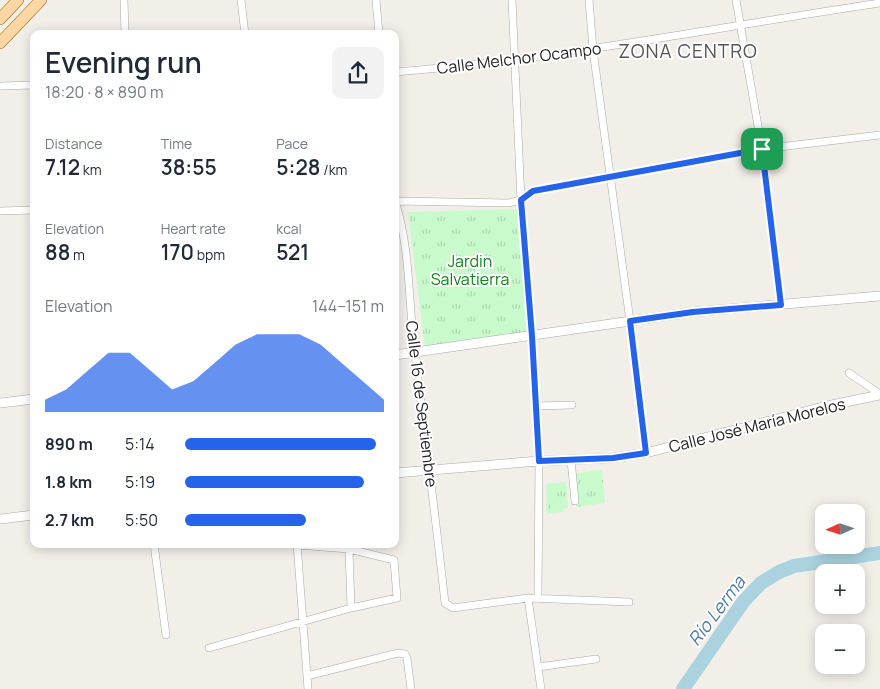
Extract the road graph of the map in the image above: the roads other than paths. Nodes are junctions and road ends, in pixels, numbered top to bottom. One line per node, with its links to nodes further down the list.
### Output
1 (18, 0): 10 (main road)
2 (42, 0): 15 (main road)
3 (124, 0): 12 (street)
4 (241, 0): 13 (street)
5 (376, 0): 14 (street)
6 (512, 0): 17 (street)
7 (589, 0): 16 (street)
8 (736, 0): 11 (street)
9 (880, 3): 11 (street, Calle Melchor Ocampo)
10 (0, 19)
11 (739, 24): 16 (street, Calle Melchor Ocampo); 22 (street)
12 (126, 30)
13 (245, 30)
14 (379, 30)
15 (0, 43)
16 (593, 50): 17 (street, Calle Melchor Ocampo); 23 (street)
17 (516, 60): 18 (street, Calle Melchor Ocampo); 24 (street)
18 (399, 72)
19 (30, 85): 20 (street)
20 (0, 86)
21 (880, 135): 22 (street)
22 (762, 149): 23 (street); 30 (street)
23 (611, 177): 24 (street); 31 (street)
24 (521, 200): 25 (street); 32 (street)
25 (399, 201)
26 (30, 210): 27 (street)
27 (0, 211)
28 (399, 213): 33 (street, Calle 16 de Septiembre)
29 (880, 296): 30 (street)
30 (781, 305): 31 (street)
31 (630, 321): 32 (street); 41 (street)
32 (532, 336): 33 (street); 40 (street)
33 (415, 353): 34 (street); 44 (street, Calle 16 de Septiembre)
34 (399, 355)
35 (849, 374): 36 (street)
36 (880, 394): 41 (street, Calle José María Morelos)
37 (30, 399): 38 (street)
38 (0, 403)
39 (572, 405): 40 (street)
40 (536, 406): 43 (street)
41 (646, 453): 42 (street, Calle José María Morelos)
42 (571, 460): 43 (street, Calle José María Morelos); 46 (street)
43 (539, 461): 44 (street, Calle José María Morelos); 54 (street)
44 (431, 468): 45 (street, Calle José María Morelos); 53 (street, Calle 16 de Septiembre)
45 (399, 472)
46 (575, 501)
47 (30, 515): 48 (street)
48 (0, 519)
49 (155, 548): 58 (street)
50 (297, 548): 57 (street)
51 (338, 548): 52 (street)
52 (348, 549): 56 (street); 56 (street)
53 (528, 598): 54 (street); 61 (street)
54 (538, 598): 55 (street)
55 (629, 602)
56 (351, 608): 57 (street)
57 (303, 621): 59 (street); 62 (street)
58 (166, 635)
59 (209, 648)
60 (596, 659): 61 (street)
61 (538, 667): 65 (street)
62 (307, 676): 63 (street); 64 (street)
63 (308, 689)
64 (411, 689)
65 (540, 689)

